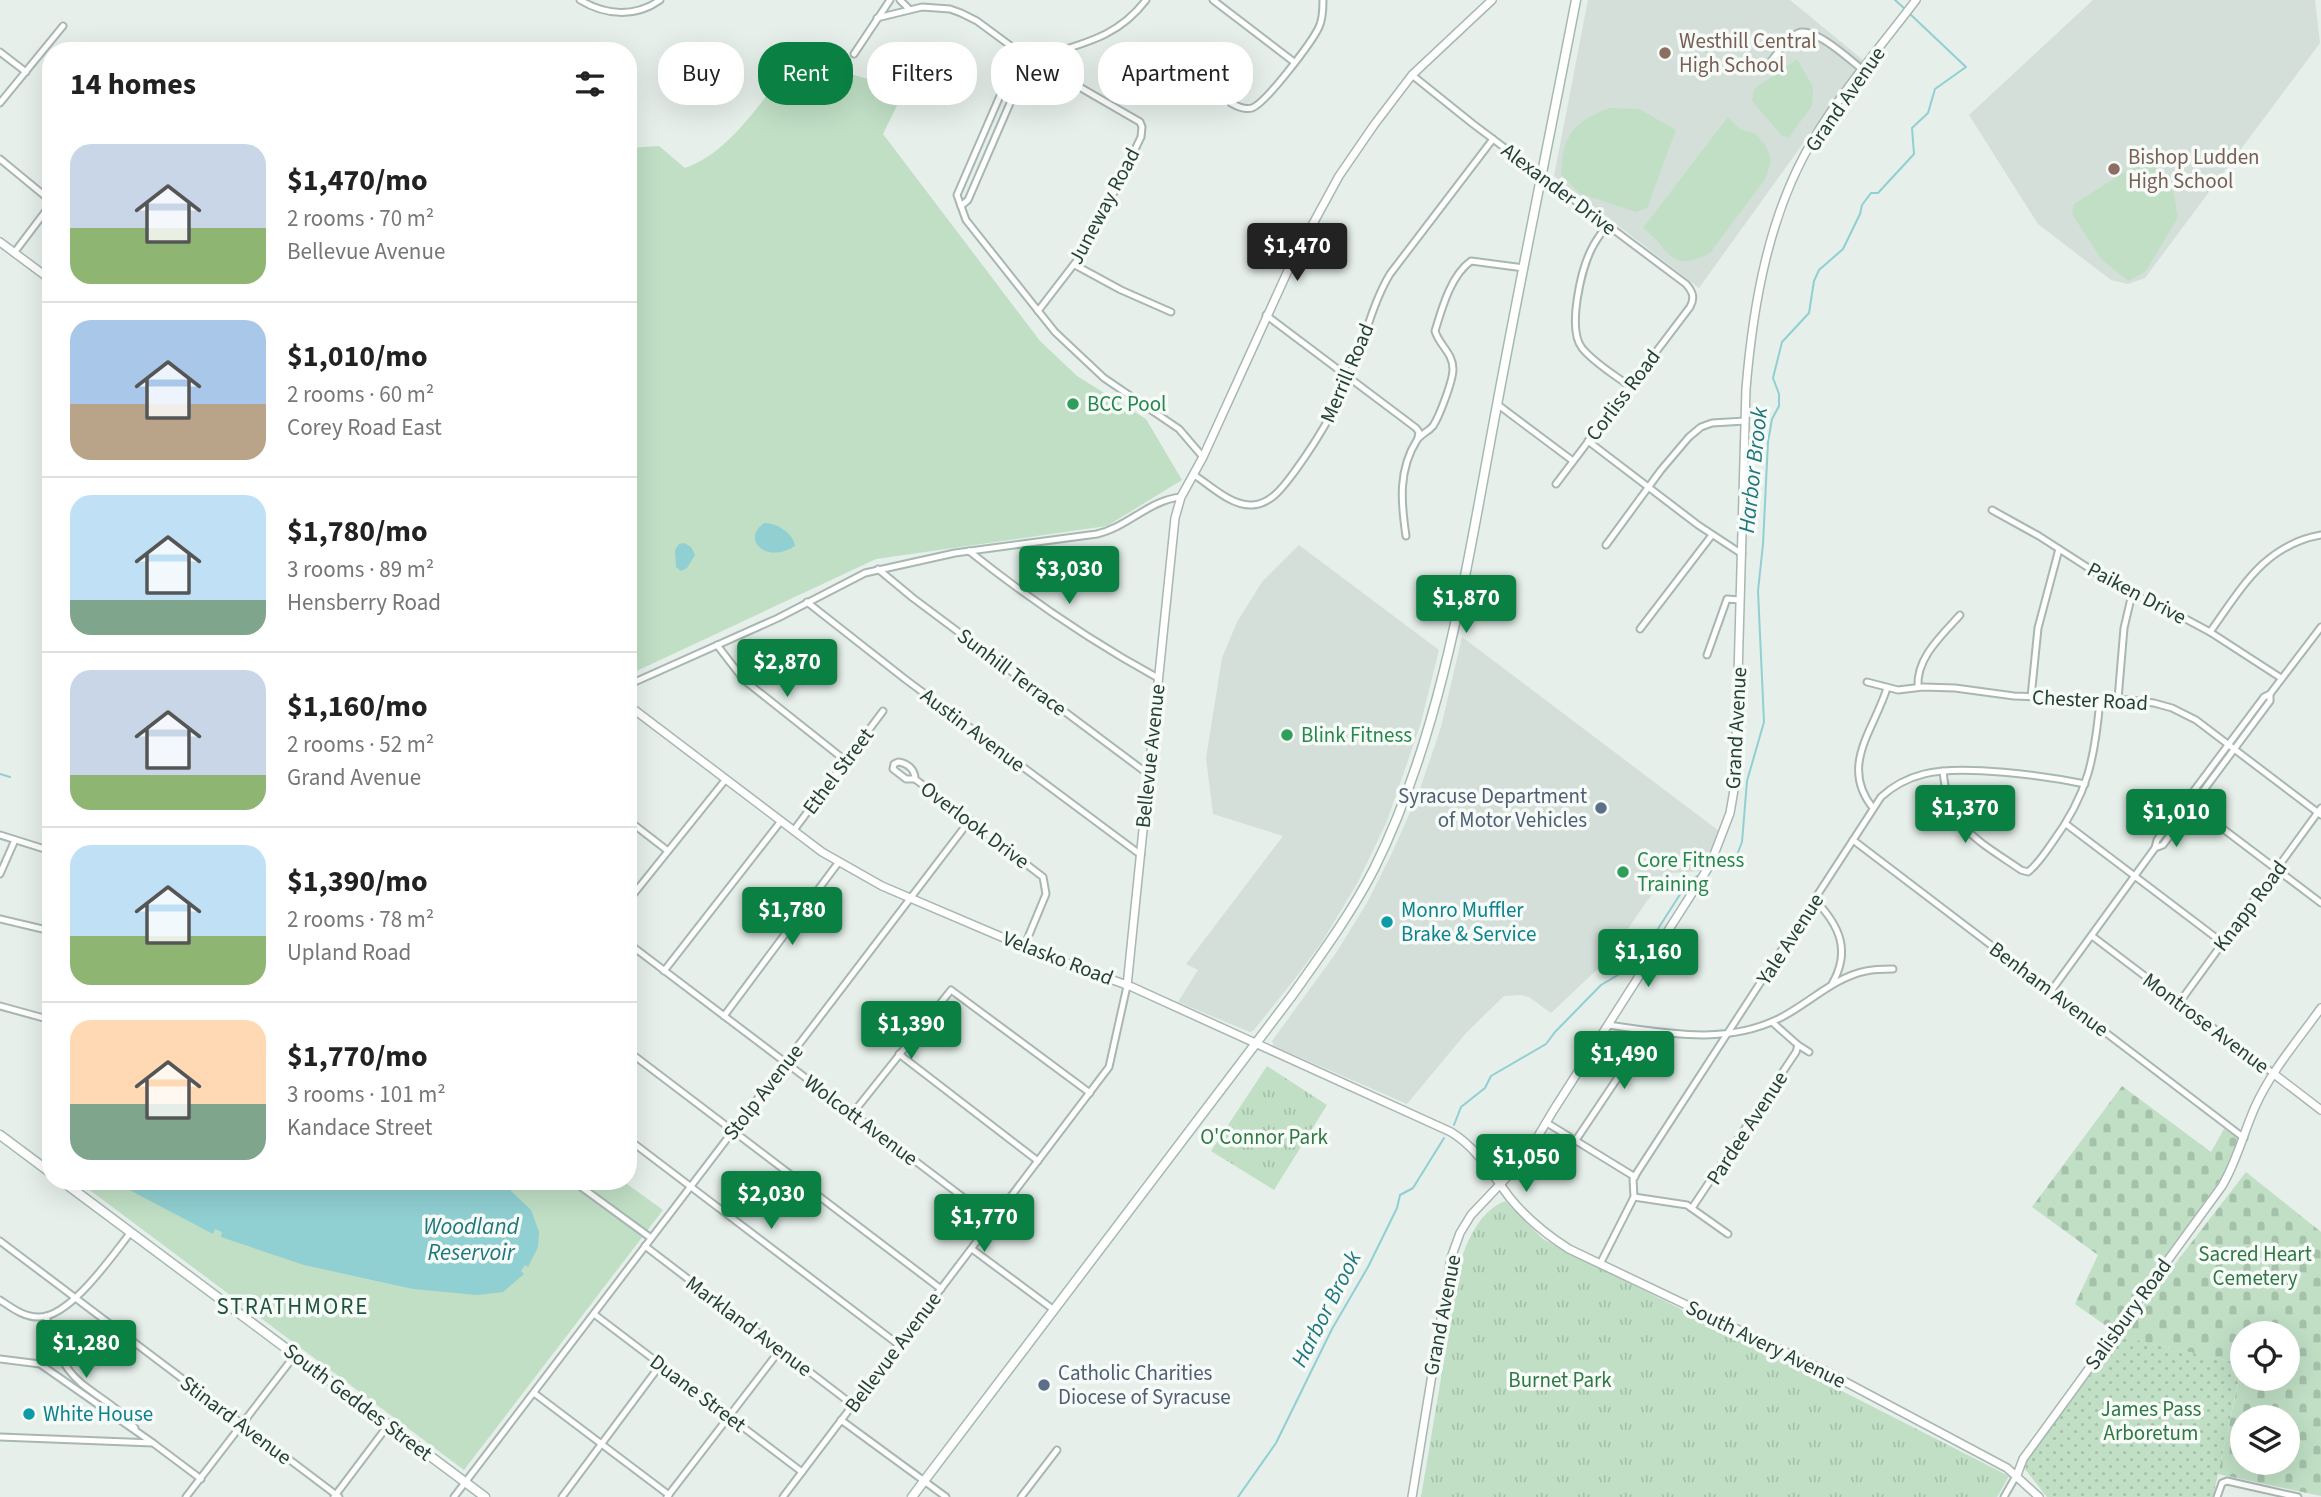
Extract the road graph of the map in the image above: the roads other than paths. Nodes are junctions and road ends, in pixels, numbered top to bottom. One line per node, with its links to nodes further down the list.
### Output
1 (580, 0): 2 (street)
2 (660, 0)
3 (890, 0): 12 (street)
4 (900, 0): 11 (street)
5 (1146, 0): 16 (street)
6 (1213, 0): 20 (street)
7 (1323, 0): 20 (street)
8 (1492, 0): 24 (street, Bellevue Avenue)
9 (1576, 0): 32 (main road)
10 (1914, 3): 22 (street, Grand Avenue)
11 (908, 8): 12 (street); 15 (street)
12 (877, 18): 19 (street)
13 (63, 26): 14 (street)
14 (50, 42)
15 (1005, 42)
16 (1084, 43)
17 (0, 51): 23 (street)
18 (42, 52): 23 (street)
19 (854, 54)
20 (1294, 62): 29 (street)
21 (1764, 70): 22 (street)
22 (1863, 70): 49 (street, Grand Avenue)
23 (26, 72): 26 (street)
24 (1412, 75): 30 (street, Alexander Drive); 45 (street, Bellevue Avenue)
25 (1084, 89): 39 (street, Juneway Road)
26 (0, 103)
27 (996, 105): 34 (street)
28 (1009, 105): 34 (street)
29 (1236, 105)
30 (1493, 139): 32 (street, Alexander Drive); 46 (street, Merrill Road)
31 (0, 159): 33 (street)
32 (1542, 176): 36 (street, Alexander Drive); 40 (main road)
33 (42, 195)
34 (961, 206): 43 (street)
35 (42, 215): 38 (street)
36 (1607, 225): 42 (street, Alexander Drive); 47 (street)
37 (0, 242): 38 (street)
38 (14, 253): 41 (street)
39 (1075, 265): 43 (street, Juneway Road); 44 (street)
40 (1524, 268): 48 (main road); 50 (street)
41 (42, 273)
42 (1690, 307): 47 (street, Corliss Road)
43 (1038, 311): 52 (street)
44 (1171, 312)
45 (1266, 315): 46 (street); 52 (street, Bellevue Avenue)
46 (1349, 378): 50 (street); 54 (street, Merrill Road)
47 (1629, 386): 51 (street, Corliss Road)
48 (1497, 404): 53 (street); 140 (main road)
49 (1745, 421): 56 (street); 65 (street, Grand Avenue)
50 (1418, 438): 61 (street)
51 (1588, 441): 53 (street, Corliss Road); 56 (street)
52 (1203, 457): 54 (street, Bellevue Avenue)
53 (1573, 461): 55 (street, Corliss Road)
54 (1194, 474): 57 (street, Bellevue Avenue)
55 (1556, 484)
56 (1648, 488): 59 (street); 62 (street)
57 (1181, 498): 64 (street); 76 (street, Bellevue Avenue)
58 (1992, 510): 63 (street, Paiken Drive)
59 (1712, 535): 65 (street); 72 (street)
60 (2321, 535): 73 (street)
61 (1406, 536)
62 (1606, 545)
63 (2059, 549): 67 (street, Paiken Drive); 83 (street)
64 (969, 551): 66 (street); 76 (street)
65 (1742, 554): 68 (street, Grand Avenue)
66 (878, 569): 69 (street); 92 (street, Sunhill Terrace)
67 (2132, 594): 73 (street, Paiken Drive); 85 (street)
68 (1740, 600): 75 (street); 137 (street, Grand Avenue)
69 (807, 602): 74 (street); 111 (street, Austin Avenue)
70 (1960, 615): 80 (street)
71 (2321, 627): 77 (street)
72 (1640, 629)
73 (2210, 632): 77 (street, Paiken Drive)
74 (717, 645): 78 (street); 90 (street)
75 (1707, 655)
76 (1158, 678): 92 (street, Bellevue Avenue)
77 (2281, 678): 82 (street)
78 (637, 681)
79 (1867, 682): 81 (street, Chester Road)
80 (1918, 687): 81 (street, Chester Road); 83 (street, Chester Road)
81 (1887, 688): 98 (street)
82 (2270, 694): 88 (street); 89 (street)
83 (2031, 697): 84 (street, Chester Road)
84 (2100, 699): 85 (street, Chester Road); 95 (street)
85 (2118, 699): 88 (street, Chester Road)
86 (883, 711): 90 (street, Ethel Street)
87 (637, 712): 93 (street, Velasko Road)
88 (2227, 744): 89 (street, Chester Road); 96 (street)
89 (2234, 749): 97 (street); 99 (street, Chester Road)
90 (846, 761): 104 (street, Ethel Street)
91 (1943, 771): 95 (street, Yale Avenue); 98 (street, Yale Avenue); 102 (street)
92 (1148, 774): 111 (street, Bellevue Avenue)
93 (726, 779): 101 (street, Velasko Road); 110 (street)
94 (915, 779): 100 (street, Overlook Drive)
95 (2085, 784): 102 (street)
96 (2185, 800): 97 (street); 109 (street)
97 (2192, 806): 109 (street); 113 (street)
98 (1873, 808): 107 (street, Yale Avenue)
99 (2320, 812): 113 (street, Knapp Road)
100 (970, 820): 117 (street, Stolp Avenue); 124 (street, Overlook Drive)
101 (781, 821): 104 (street, Velasko Road); 127 (street)
102 (2066, 824): 115 (street)
103 (637, 827): 110 (street)
104 (793, 830): 112 (street, Velasko Road)
105 (0, 835): 106 (street)
106 (15, 840): 108 (street); 114 (street)
107 (1853, 840): 118 (street, Yale Avenue); 130 (street, Benham Avenue)
108 (42, 848)
109 (2155, 848): 115 (street)
110 (668, 851): 116 (street)
111 (1141, 855): 128 (street, Bellevue Avenue)
112 (838, 863): 117 (street, Velasko Road); 134 (street)
113 (2277, 870): 119 (street); 123 (street, Knapp Road)
114 (0, 874)
115 (2134, 876): 122 (street); 123 (street)
116 (637, 890)
117 (910, 900): 124 (street, Velasko Road); 145 (street, Stolp Avenue)
118 (1815, 900): 129 (street); 139 (street, Yale Avenue)
119 (2321, 903)
120 (0, 919): 121 (street)
121 (42, 929)
122 (2092, 936): 130 (street); 131 (street, Montrose Avenue)
123 (2223, 943): 131 (street, Knapp Road)
124 (1024, 947): 128 (street, Velasko Road)
125 (637, 950): 127 (street, Wolcott Avenue)
126 (1893, 968): 129 (street)
127 (664, 971): 134 (street, Wolcott Avenue)
128 (1127, 986): 140 (street, Velasko Road); 147 (street, Bellevue Avenue)
129 (1830, 987): 136 (street)
130 (2051, 991): 153 (street, Benham Avenue)
131 (2179, 1003): 146 (street, Montrose Avenue)
132 (0, 1006): 135 (street)
133 (2321, 1008): 146 (street, Salisbury Road)
134 (724, 1016): 145 (street, Wolcott Avenue)
135 (42, 1018)
136 (1772, 1022): 139 (street); 141 (street)
137 (1608, 1025): 138 (street); 150 (street, Grand Avenue)
138 (1648, 1031): 139 (street); 154 (street)
139 (1727, 1034): 158 (street, Yale Avenue)
140 (1255, 1044): 159 (street, Velasko Road); 176 (main road)
141 (1798, 1045): 142 (street); 164 (street, Pardee Avenue)
142 (1809, 1052)
143 (900, 1054): 147 (street); 149 (street); 156 (street)
144 (637, 1058): 151 (street)
145 (786, 1062): 149 (street, Wolcott Avenue); 151 (street, Stolp Avenue)
146 (2274, 1074): 148 (street, Montrose Avenue); 153 (street, Salisbury Road)
147 (1090, 1093): 156 (street, Bellevue Avenue)
148 (2321, 1110)
149 (853, 1113): 165 (street, Wolcott Avenue)
150 (1547, 1123): 154 (street); 159 (street, Grand Avenue)
151 (733, 1131): 160 (street, Stolp Avenue); 173 (street)
152 (0, 1135): 157 (main road)
153 (2244, 1138): 196 (street, Salisbury Road)
154 (1576, 1140): 158 (street)
155 (637, 1146): 160 (street)
156 (1038, 1161): 165 (street, Bellevue Avenue)
157 (42, 1165)
158 (1635, 1177): 163 (street, Yale Avenue)
159 (1500, 1184): 172 (street, South Avery Avenue); 210 (street, Grand Avenue)
160 (691, 1186): 168 (street, Stolp Avenue); 179 (street)
161 (74, 1190): 166 (main road, South Geddes Street)
162 (585, 1190): 168 (street)
163 (1634, 1197): 164 (street); 172 (street, Yale Avenue)
164 (1692, 1208): 167 (street)
165 (993, 1220): 171 (street, Bellevue Avenue)
166 (131, 1232): 174 (street); 181 (main road, South Geddes Street)
167 (1728, 1234)
168 (651, 1238): 170 (street, Stolp Avenue)
169 (0, 1241): 174 (street, Stinard Avenue)
170 (645, 1246): 177 (street, Stolp Avenue); 180 (street, Markland Avenue)
171 (972, 1248): 173 (street, Bellevue Avenue); 176 (street)
172 (1600, 1264): 196 (street, South Avery Avenue)
173 (941, 1289): 179 (street, Bellevue Avenue)
174 (75, 1299): 178 (street); 189 (street, Stinard Avenue)
175 (0, 1300): 178 (street)
176 (1054, 1310): 198 (main road)
177 (594, 1314): 183 (street, Duane Street); 184 (street, Stolp Avenue)
178 (46, 1317): 190 (street)
179 (899, 1345): 185 (street, Bellevue Avenue)
180 (780, 1350): 185 (street, Markland Avenue); 186 (street)
181 (295, 1355): 188 (main road, South Geddes Street); 189 (street)
182 (0, 1359): 190 (street)
183 (661, 1364): 186 (street, Duane Street); 193 (street)
184 (534, 1393): 193 (street); 199 (street, Stolp Avenue)
185 (853, 1405): 187 (street, Bellevue Avenue)
186 (730, 1417): 195 (street, Duane Street); 201 (street)
187 (841, 1420): 195 (street, Bellevue Avenue); 198 (street)
188 (389, 1424): 199 (main road, South Geddes Street); 200 (street)
189 (242, 1425): 197 (street); 200 (street, Stinard Avenue)
190 (138, 1431): 192 (street)
191 (0, 1437): 192 (street)
192 (153, 1443): 197 (street)
193 (601, 1445): 201 (street); 205 (street)
194 (1057, 1450): 209 (street)
195 (802, 1472): 206 (street, Bellevue Avenue)
196 (2017, 1475): 211 (street); 212 (street, South Avery Avenue)
197 (201, 1479): 202 (street)
198 (924, 1481): 207 (main road); 208 (street)
199 (466, 1482): 203 (street, Stolp Avenue); 204 (main road, South Geddes Street)
200 (336, 1496)
201 (669, 1496)
202 (186, 1497)
203 (454, 1497)
204 (485, 1497)
205 (562, 1497)
206 (783, 1497)
207 (912, 1497)
208 (946, 1497)
209 (1021, 1497)
210 (1412, 1497)
211 (2004, 1497)
212 (2039, 1497)
213 (2217, 1497): 214 (street)
214 (2298, 1497)

